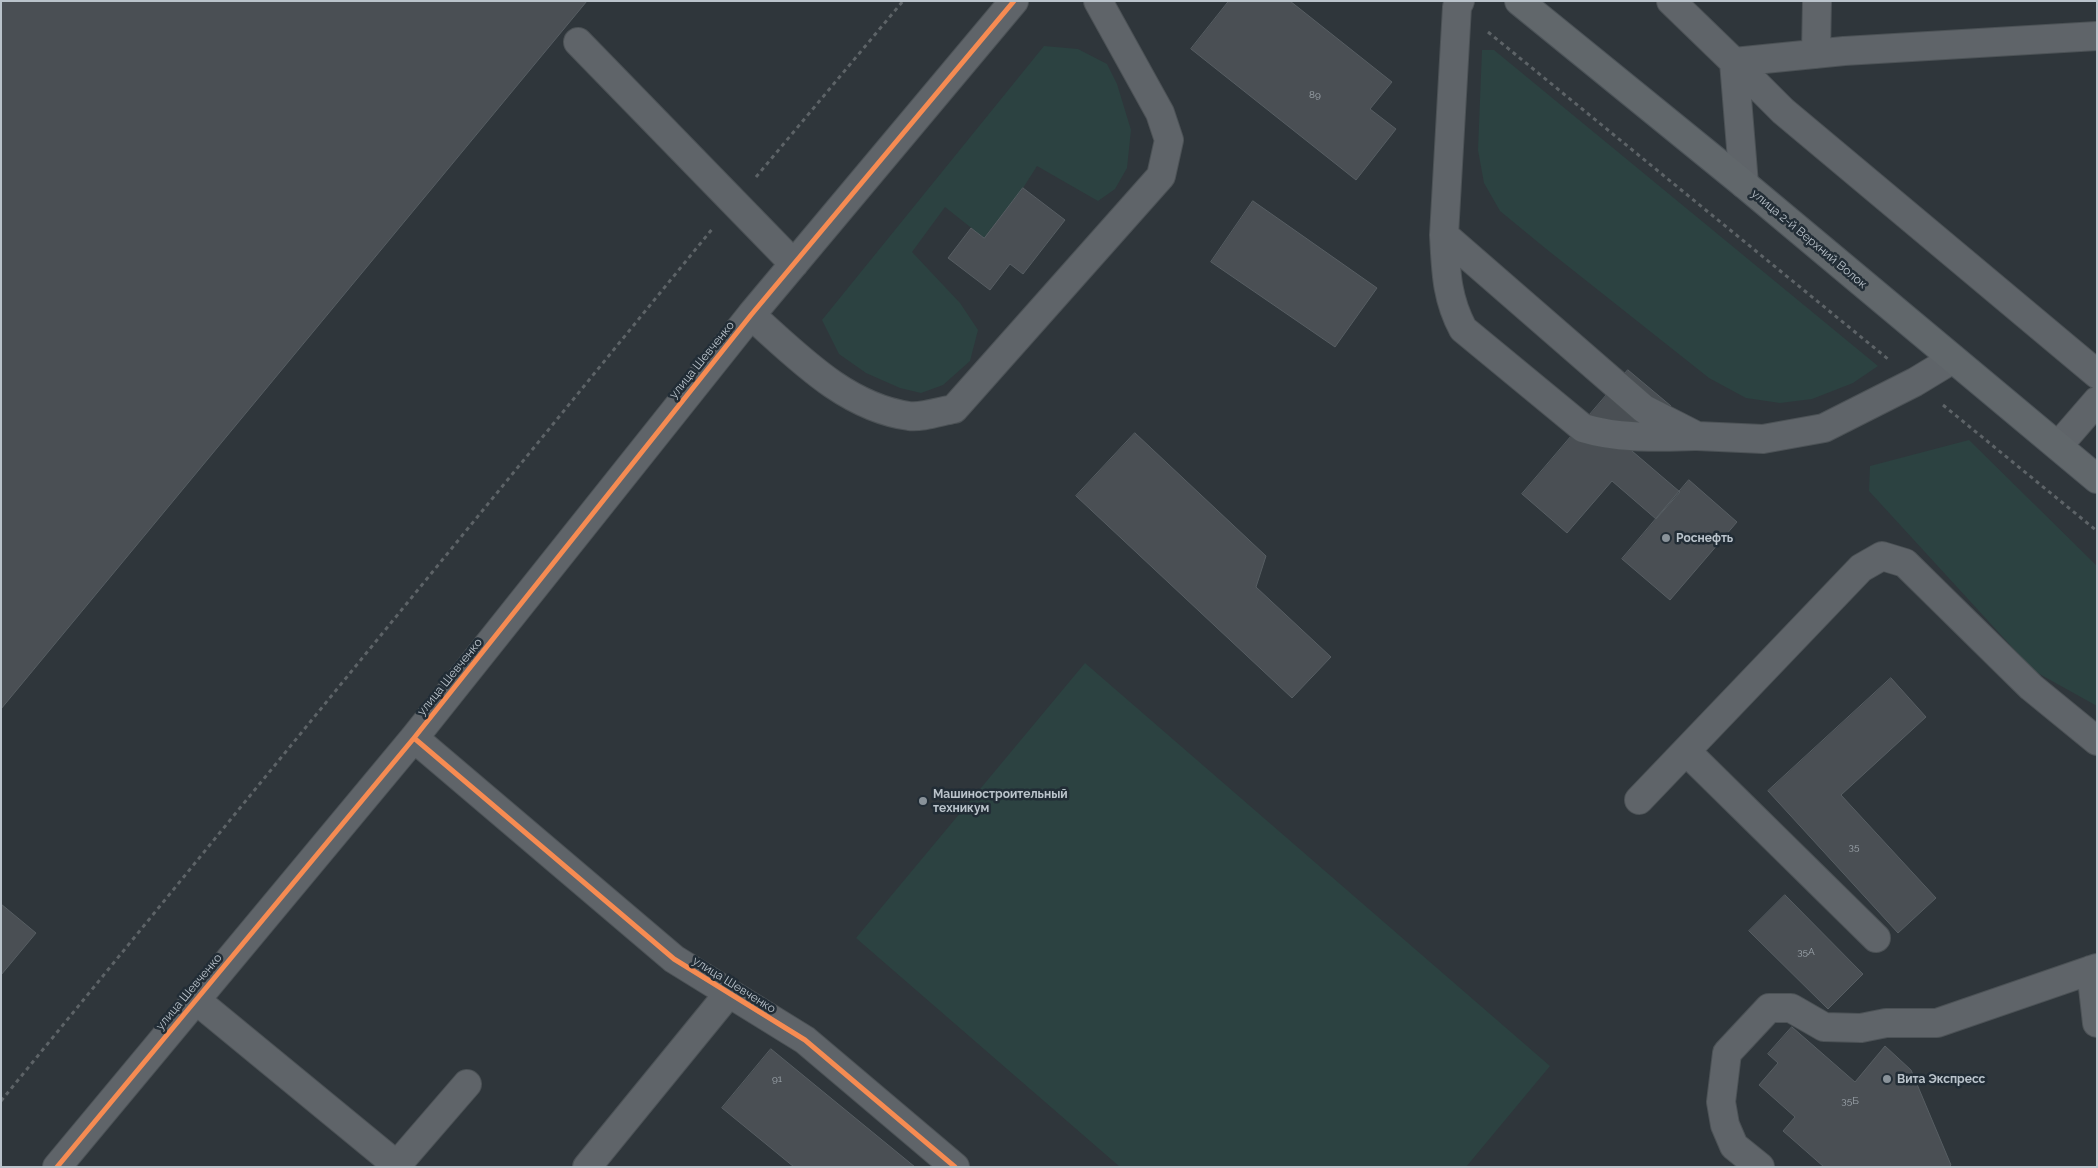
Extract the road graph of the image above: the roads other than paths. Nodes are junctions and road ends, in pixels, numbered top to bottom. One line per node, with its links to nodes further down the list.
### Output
1 (1014, 1): 13 (street, улица Шевченко)
2 (1098, 1): 14 (street)
3 (1519, 1): 11 (main road, улица 2-й Верхний Волок)
4 (1672, 1): 10 (street)
5 (1817, 1): 9 (street)
6 (1459, 4): 12 (street)
7 (2097, 36): 9 (street)
8 (578, 42): 13 (street)
9 (1816, 54): 10 (street)
10 (1734, 62): 11 (street); 16 (street)
11 (1744, 184): 15 (main road, улица 2-й Верхний Волок)
12 (1444, 235): 18 (street); 18 (street)
13 (794, 264): 14 (street, улица Шевченко)
14 (751, 315): 21 (street, улица Шевченко)
15 (1953, 359): 18 (street); 19 (main road, улица 2-й Верхний Волок)
16 (2097, 374)
17 (2097, 401): 19 (street)
18 (1697, 436)
19 (2058, 446): 20 (main road, улица 2-й Верхний Волок)
20 (2097, 479)
21 (414, 738): 27 (street, улица Шевченко); 28 (street, улица Шевченко)
22 (2097, 741): 23 (street)
23 (1686, 751): 24 (street); 25 (street)
24 (1639, 800)
25 (1876, 938)
26 (2094, 969): 29 (street); 35 (street)
27 (729, 993): 33 (street); 34 (street, улица Шевченко)
28 (196, 1000): 31 (street); 32 (street, улица Шевченко)
29 (2097, 1023)
30 (468, 1084): 31 (street)
31 (398, 1166)
32 (57, 1167)
33 (587, 1167)
34 (955, 1167)
35 (1760, 1167)

